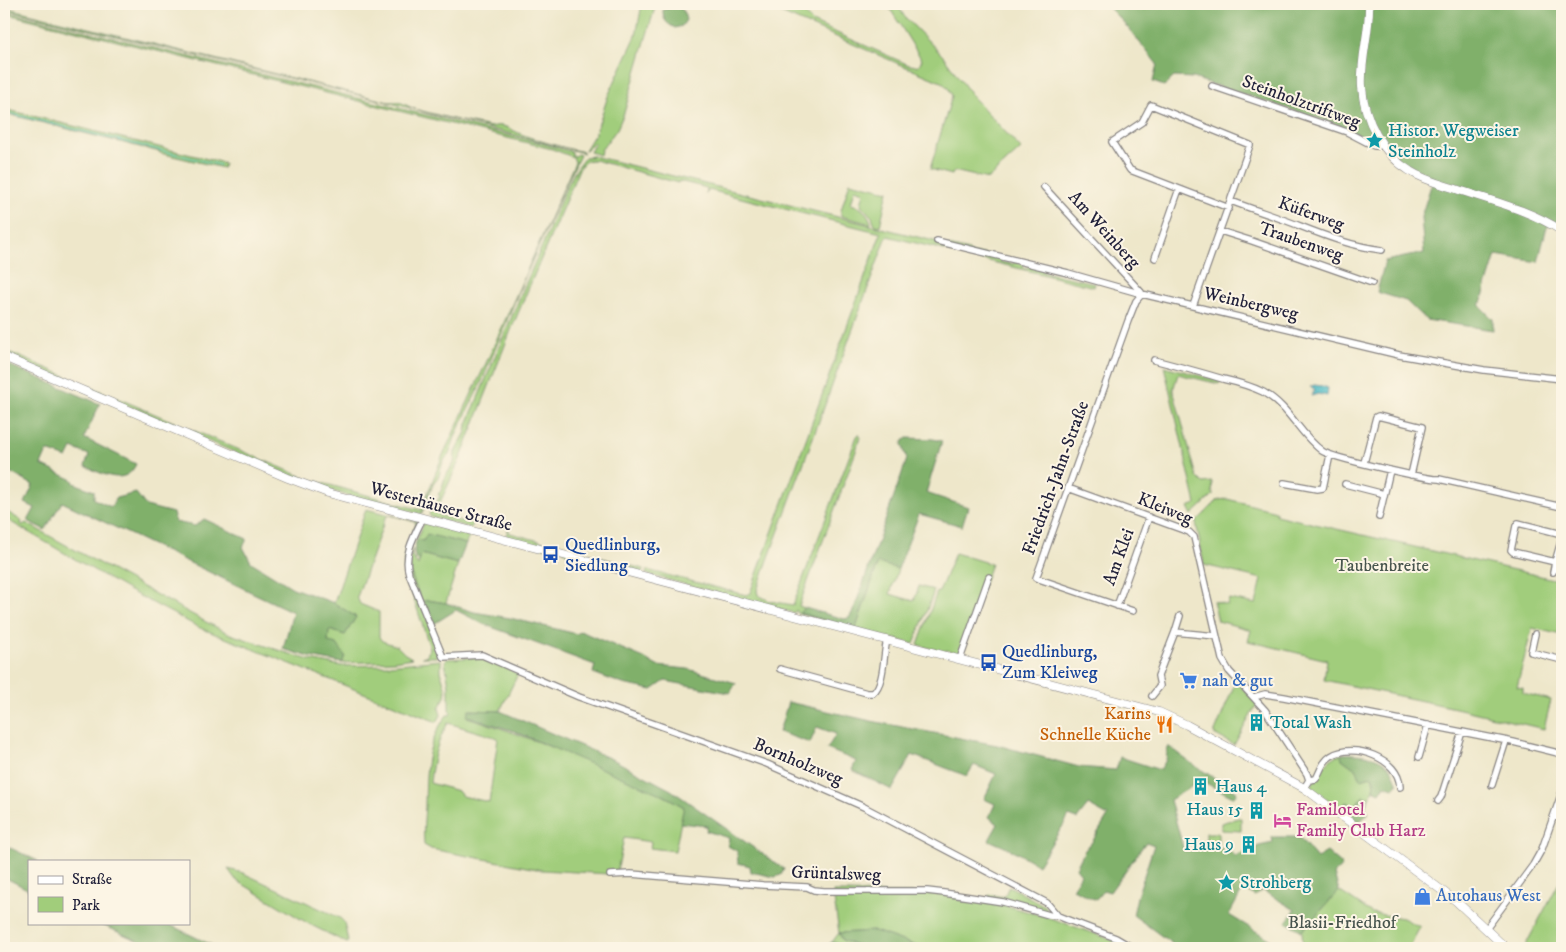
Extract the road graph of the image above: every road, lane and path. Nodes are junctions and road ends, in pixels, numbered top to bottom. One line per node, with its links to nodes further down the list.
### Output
1 (1369, 4): 3 (main road)
2 (1212, 86): 3 (street, Steinholztriftweg)
3 (1379, 142): 8 (main road)
4 (1044, 186): 13 (street, Am Weinberg)
5 (1179, 189): 6 (street, Küferweg); 6 (street, Küferweg); 11 (street)
6 (1230, 204): 7 (street); 10 (street, Küferweg)
7 (1220, 231): 12 (street, Traubenweg); 14 (street)
8 (1562, 231)
9 (937, 241): 13 (street, Weinbergweg)
10 (1382, 250)
11 (1155, 258)
12 (1372, 283)
13 (1142, 294): 14 (street, Weinbergweg); 24 (street, Friedrich-Jahn-Straße)
14 (1193, 306): 17 (street, Weinbergweg)
15 (4, 357): 28 (main road, Westerhäuser Straße)
16 (1154, 360): 18 (street)
17 (1562, 379)
18 (1330, 455): 19 (street); 22 (street)
19 (1364, 463): 20 (street); 21 (street)
20 (1390, 470): 21 (street); 25 (street)
21 (1411, 474): 26 (street)
22 (1284, 482)
23 (1345, 484): 25 (street)
24 (1068, 488): 29 (street, Kleiweg); 35 (street, Friedrich-Jahn-Straße)
25 (1384, 494): 27 (street)
26 (1562, 507)
27 (1379, 517)
28 (423, 518): 41 (main road, Westerhäuser Straße); 61 (street, Bornholzweg)
29 (1149, 518): 35 (street, Am Klei); 40 (street, Kleiweg)
30 (1562, 534): 32 (street)
31 (1562, 538): 32 (street)
32 (1555, 562): 33 (street)
33 (1553, 572)
34 (989, 577): 42 (street)
35 (1117, 606): 36 (street, Friedrich-Jahn-Straße)
36 (1133, 612)
37 (1180, 616): 38 (street)
38 (1175, 632): 40 (street); 45 (street)
39 (1535, 634): 43 (street)
40 (1216, 636): 46 (street, Kleiweg)
41 (888, 640): 42 (main road, Westerhäuser Straße); 44 (street)
42 (960, 659): 55 (main road, Westerhäuser Straße)
43 (1562, 660)
44 (780, 669)
45 (1152, 696)
46 (1254, 697): 47 (street); 52 (street, Kleiweg)
47 (1428, 725): 48 (street); 51 (street)
48 (1462, 732): 49 (street); 57 (street)
49 (1506, 741): 50 (street); 53 (street)
50 (1562, 754)
51 (1419, 757)
52 (1309, 780): 54 (street); 55 (street)
53 (1492, 785)
54 (1400, 787)
55 (1304, 788): 62 (main road, Westerhäuser Straße)
56 (1562, 792): 58 (street)
57 (1438, 801)
58 (1554, 816): 59 (street); 62 (street)
59 (1562, 818)
60 (610, 875): 61 (street, Grüntalsweg)
61 (1058, 916): 63 (street, Bornholzweg)
62 (1486, 929): 64 (main road, Westerhäuser Straße)
63 (1133, 948)
64 (1506, 948)

